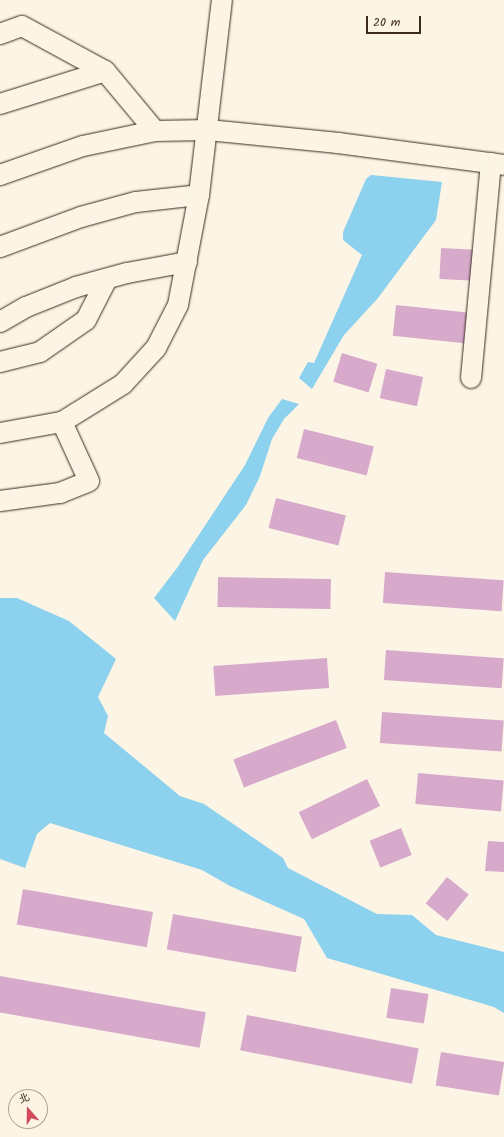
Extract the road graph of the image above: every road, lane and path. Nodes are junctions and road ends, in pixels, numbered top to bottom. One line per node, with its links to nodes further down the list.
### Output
1 (222, 0): 5 (lane)
2 (0, 34): 3 (lane)
3 (105, 71): 4 (lane); 6 (lane)
4 (0, 104)
5 (208, 130): 6 (lane); 7 (lane); 9 (lane)
6 (155, 131): 8 (lane)
7 (498, 164): 15 (lane)
8 (0, 175)
9 (199, 195): 10 (lane); 11 (lane)
10 (0, 247)
11 (187, 262): 12 (lane); 16 (lane)
12 (107, 279): 13 (lane); 14 (lane)
13 (0, 322)
14 (0, 362)
15 (471, 378)
16 (62, 422): 17 (lane); 18 (lane)
17 (0, 433)
18 (0, 501)

